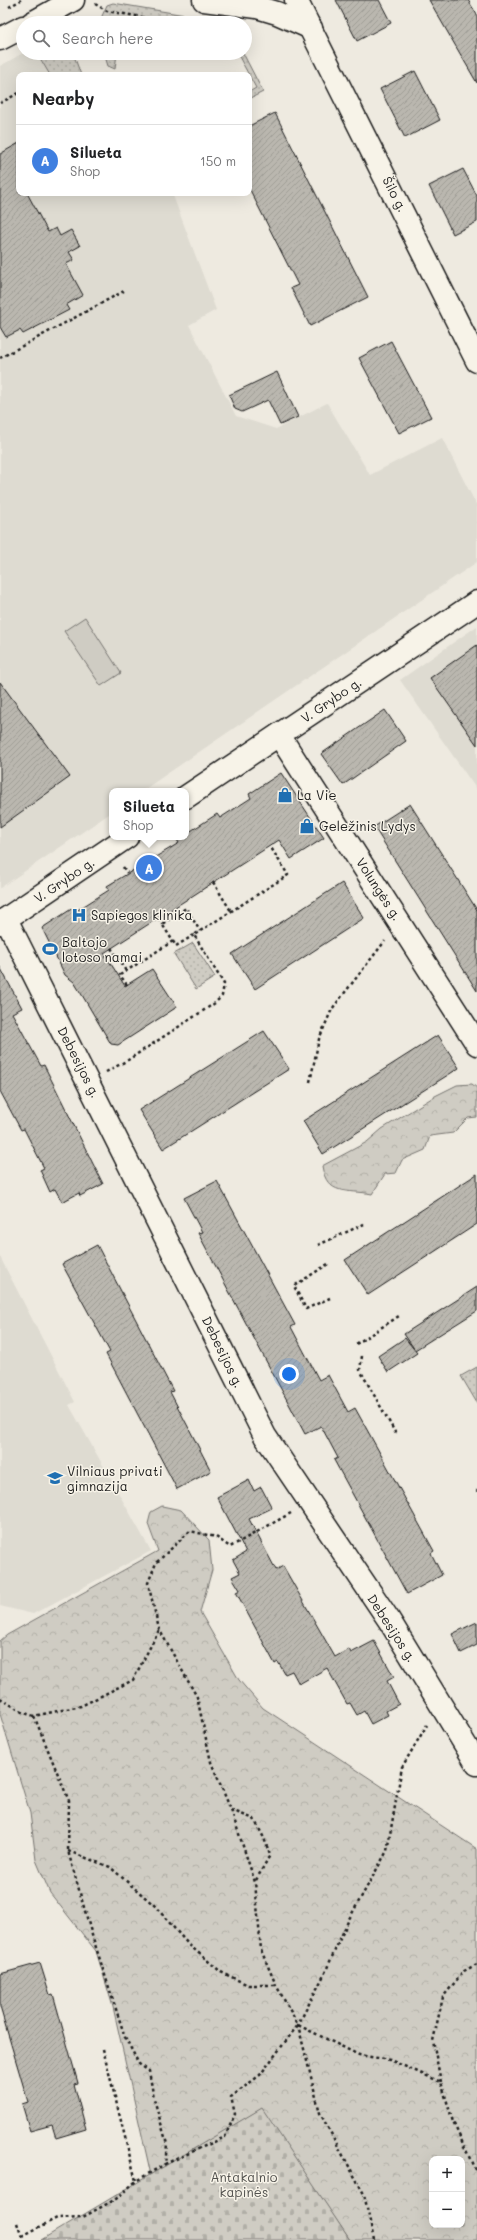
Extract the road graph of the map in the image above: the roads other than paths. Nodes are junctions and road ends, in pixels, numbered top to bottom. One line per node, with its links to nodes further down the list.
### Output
1 (73, 0): 5 (street)
2 (204, 0): 4 (street)
3 (296, 0): 6 (street, Šilo g.)
4 (266, 4): 6 (street)
5 (44, 16)
6 (311, 28): 9 (street, Šilo g.)
7 (16, 32): 8 (street)
8 (0, 40)
9 (477, 361)
10 (477, 602): 11 (street, V. Grybo g.)
11 (279, 735): 12 (street, V. Grybo g.); 15 (street, Volungės g.)
12 (189, 795)
13 (123, 840): 14 (street, V. Grybo g.)
14 (3, 921): 16 (street, Debesijos g.)
15 (477, 1044)
16 (477, 1764)

